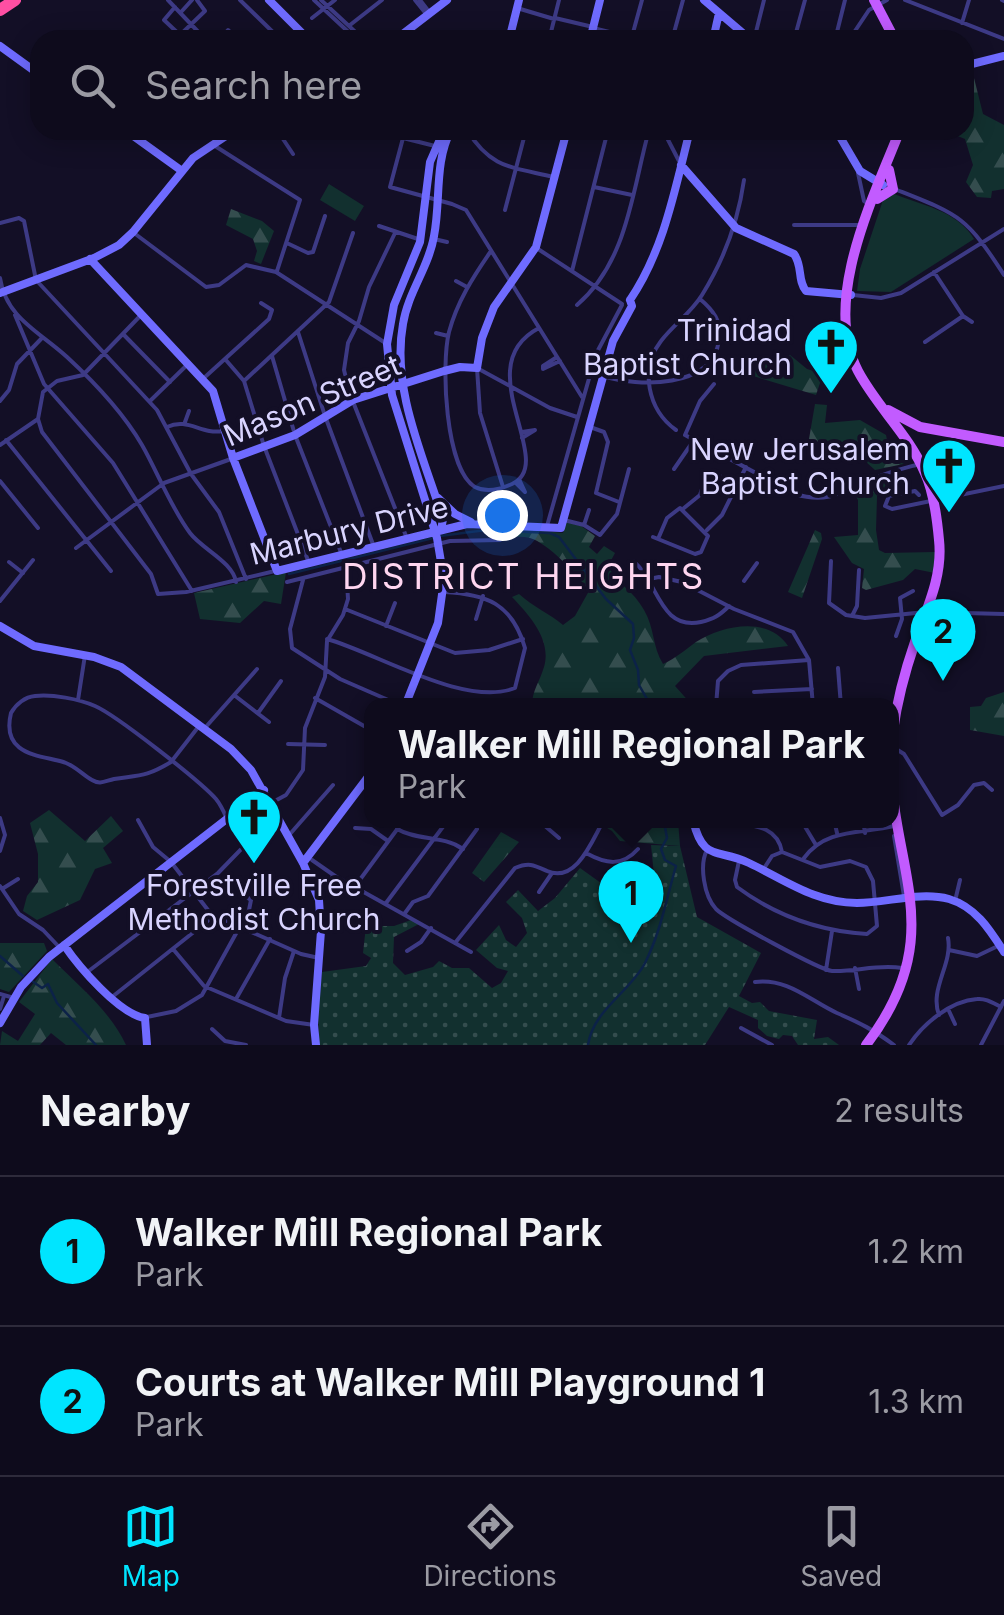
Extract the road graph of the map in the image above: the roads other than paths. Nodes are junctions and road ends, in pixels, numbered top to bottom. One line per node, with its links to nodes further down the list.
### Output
1 (168, 0): 25 (street)
2 (195, 0): 27 (street); 33 (street)
3 (240, 0): 39 (street)
4 (269, 0): 40 (street)
5 (314, 0): 26 (street)
6 (321, 0): 26 (street)
7 (336, 0): 26 (street)
8 (382, 0): 34 (street)
9 (418, 0): 29 (street)
10 (448, 0): 29 (street)
11 (559, 0): 31 (street)
12 (600, 0): 35 (street)
13 (642, 0): 46 (street)
14 (682, 0): 47 (street)
15 (704, 0): 28 (street)
16 (723, 0): 28 (street)
17 (764, 0): 50 (street)
18 (805, 0): 51 (street)
19 (845, 0): 52 (street)
20 (904, 0): 23 (street)
21 (969, 0): 32 (street)
22 (878, 3): 53 (street); 54 (main road)
23 (923, 3): 32 (street)
24 (518, 4): 31 (street); 43 (street)
25 (176, 7): 27 (street); 36 (street)
26 (325, 8): 30 (street); 34 (street)
27 (181, 12): 33 (street)
28 (719, 13): 48 (street); 49 (street)
29 (428, 14): 42 (street)
30 (312, 18)
31 (555, 18): 35 (street); 44 (street)
32 (962, 23): 55 (street)
33 (192, 24): 37 (street); 38 (street)
34 (347, 27): 41 (street)
35 (593, 28): 45 (street)
36 (174, 30)
37 (185, 30)
38 (197, 30)
39 (271, 30)
40 (299, 30)
41 (350, 30)
42 (408, 30)
43 (512, 30)
44 (552, 30)
45 (600, 30)
46 (634, 30)
47 (674, 30)
48 (715, 30)
49 (740, 30)
50 (755, 30)
51 (797, 30)
52 (837, 30)
53 (857, 30)
54 (893, 30)
55 (1004, 39)
56 (0, 49): 59 (street)
57 (1004, 56): 58 (street)
58 (974, 64)
59 (30, 71)
60 (139, 140): 85 (street)
61 (146, 140): 85 (street)
62 (217, 140): 77 (street)
63 (284, 140): 81 (street)
64 (402, 140): 93 (street)
65 (411, 140): 80 (street)
66 (438, 140): 80 (street)
67 (448, 140): 94 (street)
68 (474, 140): 84 (street)
69 (523, 140): 84 (street)
70 (564, 140): 87 (street)
71 (605, 140): 91 (street)
72 (646, 140): 92 (street)
73 (668, 140): 79 (street)
74 (845, 140): 82 (street)
75 (898, 140): 90 (main road)
76 (899, 140): 90 (main road)
77 (213, 142): 85 (street); 111 (street)
78 (686, 142): 79 (street); 83 (street)
79 (670, 143): 83 (street)
80 (435, 146): 93 (street)
81 (293, 154)
82 (856, 164): 90 (street); 95 (street)
83 (680, 165): 86 (street); 88 (street)
84 (516, 168): 87 (street); 96 (street)
85 (182, 171): 104 (street)
86 (688, 175): 88 (street); 102 (street)
87 (554, 177): 112 (street)
88 (677, 178): 131 (street)
89 (744, 180): 102 (street)
90 (880, 183): 95 (main road); 95 (main road); 109 (street)
91 (594, 187): 92 (street); 115 (street)
92 (632, 195): 124 (street)
93 (426, 196): 94 (street); 108 (street)
94 (438, 200): 107 (street); 113 (street)
95 (873, 200): 100 (main road); 127 (main road)
96 (505, 210)
97 (326, 216): 111 (street)
98 (0, 223): 120 (street)
99 (794, 225): 100 (street)
100 (862, 225): 127 (main road)
101 (379, 226): 105 (street)
102 (736, 228): 127 (street); 129 (street)
103 (1004, 229): 109 (street)
104 (133, 232): 114 (street); 116 (street)
105 (394, 232): 108 (street); 138 (street)
106 (353, 233): 133 (street)
107 (434, 239): 110 (street); 126 (street)
108 (421, 240): 146 (street)
109 (981, 240): 117 (street); 118 (street)
110 (447, 242)
111 (287, 243): 116 (street)
112 (536, 247): 115 (street); 122 (street)
113 (492, 251): 122 (street); 123 (street)
114 (90, 259): 120 (street); 135 (street)
115 (572, 271): 124 (street)
116 (276, 272): 133 (street)
117 (934, 272): 127 (street); 136 (street)
118 (1004, 275)
119 (0, 278): 125 (street)
120 (36, 280): 125 (street); 148 (street)
121 (456, 281): 123 (street)
122 (510, 281): 139 (street); 151 (street)
123 (467, 287): 143 (street)
124 (595, 287): 131 (street); 132 (street)
125 (1, 293): 134 (street)
126 (411, 294): 128 (street); 161 (street)
127 (850, 295): 176 (main road)
128 (422, 298)
129 (700, 299): 160 (street); 160 (street)
130 (261, 303): 150 (street)
131 (625, 304): 156 (street); 167 (street)
132 (577, 305)
133 (326, 306): 138 (street); 140 (street)
134 (15, 314): 144 (street); 147 (street)
135 (142, 314): 142 (street); 152 (street)
136 (963, 316): 137 (street); 145 (street)
137 (972, 322)
138 (356, 326): 146 (street); 168 (street)
139 (540, 328): 163 (street); 167 (street)
140 (298, 332): 149 (street); 172 (street)
141 (436, 333): 143 (street)
142 (124, 334): 148 (street); 159 (street)
143 (448, 336): 153 (street)
144 (41, 339): 147 (street); 154 (street)
145 (925, 342)
146 (387, 344): 164 (street)
147 (31, 348): 155 (street); 169 (street)
148 (105, 354): 154 (street); 170 (street)
149 (272, 356): 158 (street); 181 (street)
150 (224, 359): 157 (street); 158 (street)
151 (477, 363): 153 (street, Mason Street); 163 (street); 199 (street)
152 (188, 364): 157 (street); 159 (street)
153 (444, 370): 161 (street, Mason Street); 199 (street)
154 (82, 375): 165 (street); 195 (street)
155 (41, 376): 165 (street); 166 (street)
156 (603, 376): 160 (street); 177 (street)
157 (203, 379): 179 (street)
158 (244, 381): 186 (street)
159 (170, 382): 170 (street)
160 (648, 382): 180 (street)
161 (402, 384): 164 (street, Mason Street); 200 (street)
162 (714, 384): 183 (street)
163 (510, 386): 173 (street); 199 (street)
164 (390, 387): 168 (street, Mason Street); 205 (street)
165 (47, 388): 166 (street); 202 (street)
166 (40, 396): 174 (street)
167 (582, 398): 173 (street)
168 (352, 400): 172 (street, Mason Street); 218 (street)
169 (0, 401)
170 (150, 401): 178 (street)
171 (189, 411): 175 (street)
172 (324, 416): 181 (street, Mason Street); 222 (street)
173 (576, 416): 208 (street)
174 (38, 419): 182 (street); 209 (street)
175 (185, 422): 178 (street); 179 (street)
176 (904, 422): 184 (main road); 188 (main road)
177 (590, 426): 203 (street); 211 (street)
178 (166, 427): 192 (street)
179 (225, 430): 187 (street)
180 (676, 430)
181 (295, 435): 186 (street, Mason Street); 224 (street)
182 (6, 440): 185 (street); 219 (street)
183 (694, 440): 189 (street); 191 (street)
184 (1004, 442)
185 (0, 444)
186 (264, 446): 187 (street, Mason Street); 229 (street)
187 (233, 458): 192 (street, Mason Street); 234 (street)
188 (920, 463): 189 (street); 204 (main road)
189 (746, 468): 197 (street)
190 (630, 469): 203 (street)
191 (674, 470)
192 (191, 474): 195 (street, Mason Street); 238 (street)
193 (718, 476): 197 (street)
194 (0, 481): 215 (street)
195 (163, 484): 202 (street, Mason Street); 240 (street)
196 (703, 486): 206 (street)
197 (737, 486): 216 (street)
198 (1004, 486): 204 (street)
199 (503, 487)
200 (435, 492): 210 (street); 217 (street)
201 (919, 495): 204 (street)
202 (137, 501): 209 (street, Mason Street); 243 (street)
203 (620, 502): 212 (street)
204 (932, 502): 250 (main road)
205 (426, 506): 217 (street); 218 (street)
206 (683, 508): 216 (street); 216 (street)
207 (589, 510): 212 (street)
208 (551, 512): 213 (street); 214 (street)
209 (111, 521): 219 (street, Mason Street); 243 (street)
210 (475, 523): 213 (street, Marbury Drive); 217 (street, Marbury Drive)
211 (562, 524): 212 (street); 214 (street, Marbury Drive)
212 (584, 525)
213 (526, 526): 214 (street, Marbury Drive)
214 (547, 526)
215 (38, 528)
216 (706, 530)
217 (438, 531): 218 (street, Marbury Drive); 221 (street)
218 (412, 538): 222 (street, Marbury Drive)
219 (86, 540): 223 (street, Mason Street); 233 (street)
220 (500, 540): 221 (street, Marbury Drive)
221 (438, 543): 231 (street, Marbury Drive); 244 (street)
222 (374, 547): 224 (street, Marbury Drive)
223 (76, 548)
224 (342, 555): 229 (street, Marbury Drive)
225 (33, 560): 235 (street)
226 (633, 561): 237 (street)
227 (831, 561): 253 (street)
228 (9, 562): 235 (street)
229 (309, 563): 234 (street, Marbury Drive)
230 (756, 563): 239 (street)
231 (346, 566): 236 (street, Marbury Drive); 249 (street)
232 (859, 570): 253 (street)
233 (112, 571)
234 (277, 571): 238 (street, Marbury Drive)
235 (23, 573): 246 (street)
236 (304, 578): 241 (street, Marbury Drive); 265 (street)
237 (649, 579): 248 (street); 248 (street)
238 (246, 580): 240 (street, Marbury Drive)
239 (744, 581)
240 (236, 582): 243 (street, Marbury Drive)
241 (287, 582)
242 (913, 591): 251 (street)
243 (189, 592)
244 (444, 592): 245 (street); 260 (street)
245 (483, 596): 254 (street); 259 (street)
246 (0, 601)
247 (395, 604): 256 (street)
248 (729, 606): 262 (street)
249 (345, 609): 256 (street); 258 (street)
250 (926, 612): 251 (street); 252 (street); 277 (main road)
251 (902, 614): 253 (street); 257 (street)
252 (1004, 614)
253 (852, 616)
254 (476, 620)
255 (0, 626): 261 (street)
256 (386, 626): 260 (street)
257 (896, 636)
258 (328, 639): 265 (street); 266 (street)
259 (522, 639): 260 (street); 266 (street)
260 (431, 643): 266 (street)
261 (85, 655): 278 (street); 282 (street)
262 (809, 660): 268 (street); 274 (street)
263 (838, 668): 276 (street)
264 (257, 670): 270 (street)
265 (326, 670): 271 (street); 272 (street)
266 (418, 674): 273 (street)
267 (282, 681): 279 (street)
268 (812, 688): 269 (street); 275 (street)
269 (754, 692)
270 (234, 696): 279 (street); 282 (street)
271 (316, 698): 281 (street); 284 (street)
272 (387, 698)
273 (408, 698)
274 (717, 698)
275 (813, 698)
276 (840, 698)
277 (898, 698)
278 (78, 701): 287 (street); 287 (street)
279 (258, 713): 280 (street)
280 (269, 722)
281 (364, 726)
282 (202, 728): 287 (street); 292 (street)
283 (288, 744): 284 (street)
284 (304, 745): 285 (street); 294 (street)
285 (326, 745)
286 (899, 752): 293 (street)
287 (170, 762): 296 (street)
288 (364, 782): 290 (street)
289 (333, 784): 314 (street)
290 (361, 786): 291 (street); 328 (street)
291 (364, 788)
292 (264, 790): 294 (street); 296 (street)
293 (992, 790)
294 (271, 804): 314 (street)
295 (0, 818): 322 (street)
296 (227, 819): 327 (street)
297 (138, 820): 327 (street)
298 (354, 828): 317 (street)
299 (442, 828): 315 (street)
300 (547, 828): 316 (street)
301 (599, 828): 324 (street)
302 (695, 828): 321 (street)
303 (762, 828): 323 (street)
304 (805, 828): 318 (street)
305 (836, 828): 311 (street)
306 (864, 828): 312 (street)
307 (880, 828): 312 (street)
308 (895, 828): 340 (main road)
309 (398, 829): 315 (street); 317 (street)
310 (477, 830): 319 (street)
311 (837, 833): 312 (street); 318 (street)
312 (865, 833)
313 (255, 835): 337 (street)
314 (288, 836): 328 (street)
315 (435, 838): 319 (street); 343 (street)
316 (559, 838)
317 (388, 841): 335 (street)
318 (816, 844): 326 (street)
319 (463, 849): 344 (street)
320 (638, 849): 324 (street)
321 (707, 850): 325 (street); 362 (street)
322 (0, 851)
323 (782, 852): 326 (street); 329 (street)
324 (586, 853): 330 (street)
325 (740, 859): 329 (street); 348 (street)
326 (803, 859): 342 (street)
327 (171, 862): 337 (street); 352 (street)
328 (307, 862): 331 (street); 334 (street)
329 (763, 870): 342 (street)
330 (552, 873): 338 (street); 351 (street)
331 (335, 876): 334 (street); 335 (street)
332 (18, 878): 336 (street)
333 (960, 880): 341 (street)
334 (314, 885): 359 (street)
335 (356, 886): 343 (street)
336 (1, 888): 352 (street)
337 (192, 892): 345 (street); 363 (street)
338 (539, 892)
339 (242, 893): 346 (street)
340 (908, 899): 341 (street); 342 (street); 361 (main road)
341 (956, 901): 353 (street)
342 (875, 902): 348 (street)
343 (386, 903): 344 (street)
344 (405, 913): 347 (street)
345 (214, 916): 346 (street); 354 (street)
346 (241, 927): 350 (street); 365 (street)
347 (431, 928): 351 (street); 357 (street)
348 (832, 931): 362 (street)
349 (948, 938): 356 (street)
350 (270, 939): 355 (street); 369 (street)
351 (455, 943): 358 (street)
352 (62, 947): 363 (street); 367 (street)
353 (1002, 948): 356 (street)
354 (174, 949): 365 (street); 368 (street)
355 (294, 950): 359 (street); 375 (street)
356 (949, 950): 373 (street)
357 (408, 951)
358 (471, 952)
359 (319, 958): 378 (street)
360 (855, 968): 361 (street); 362 (street); 366 (street)
361 (904, 968): 381 (main road)
362 (826, 970)
363 (86, 973): 368 (street)
364 (754, 982): 381 (street)
365 (207, 987): 369 (street); 374 (street)
366 (859, 989)
367 (6, 996): 371 (street); 376 (street)
368 (112, 997): 374 (street)
369 (236, 999): 375 (street)
370 (1002, 1004): 372 (street); 389 (street)
371 (0, 1009)
372 (948, 1011): 373 (street); 377 (street)
373 (938, 1015): 382 (street)
374 (144, 1018): 383 (street)
375 (279, 1018): 378 (street)
376 (0, 1023)
377 (955, 1024)
378 (314, 1025): 385 (street)
379 (741, 1028): 386 (street)
380 (212, 1029): 384 (street)
381 (874, 1030): 387 (main road); 388 (street)
382 (912, 1044)
383 (148, 1045)
384 (246, 1045)
385 (316, 1045)
386 (772, 1045)
387 (866, 1045)
388 (894, 1045)
389 (982, 1045)

